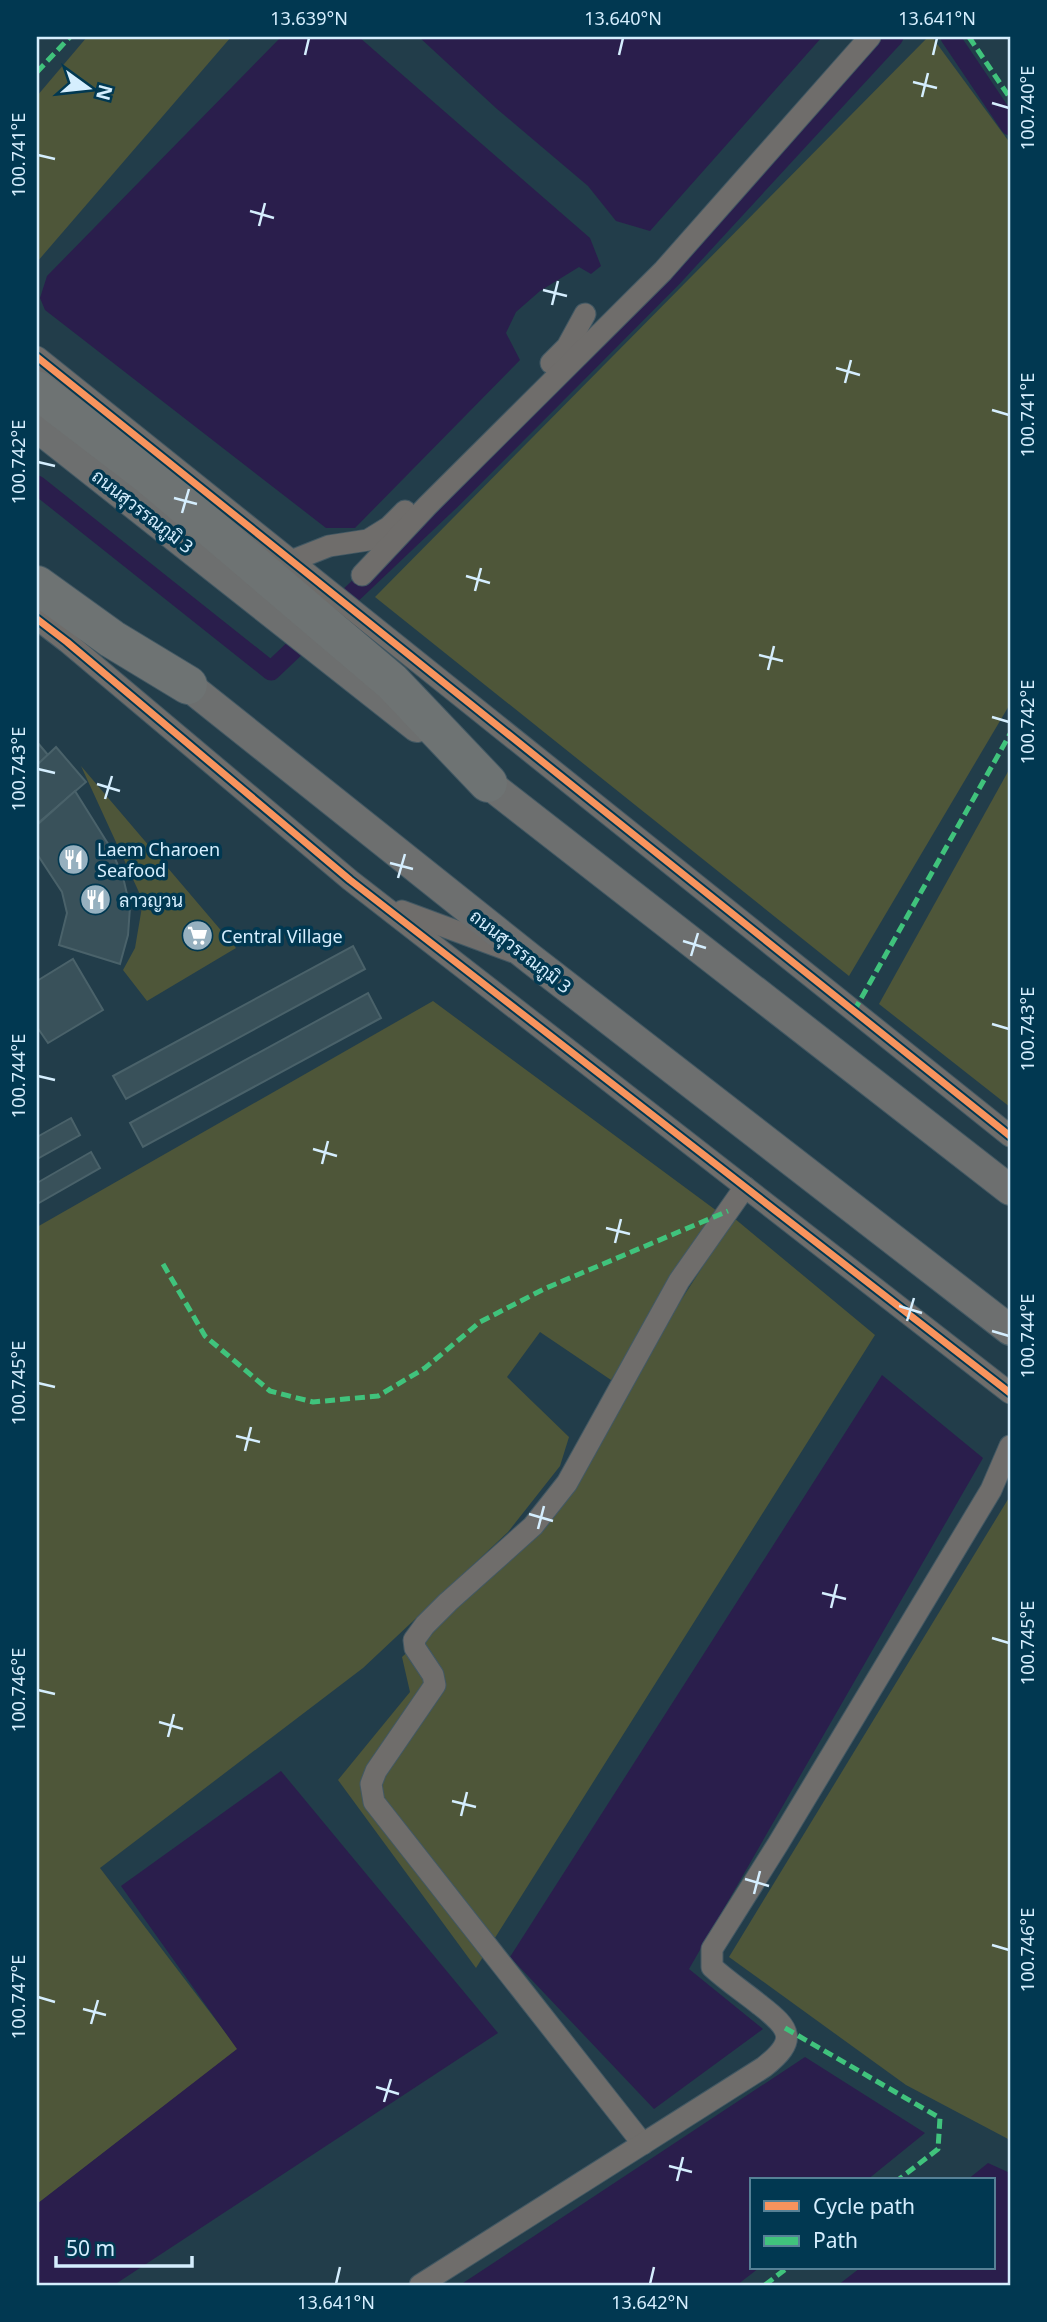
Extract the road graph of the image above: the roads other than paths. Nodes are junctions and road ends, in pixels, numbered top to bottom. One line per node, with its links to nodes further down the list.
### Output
1 (870, 37): 8 (street)
2 (585, 314): 6 (street)
3 (37, 357): 6 (street)
4 (37, 390): 10 (highway)
5 (37, 427): 10 (main road, ถนนสุวรรณภูมิ 3)
6 (291, 561): 10 (street)
7 (37, 565): 13 (main road, ถนนสุวรรณภูมิ 3)
8 (362, 575)
9 (37, 585): 13 (highway)
10 (296, 600): 12 (highway)
11 (37, 619): 15 (street)
12 (342, 638): 14 (highway); 17 (street)
13 (188, 685): 16 (main road, ถนนสุวรรณภูมิ 3)
14 (488, 783): 19 (main road)
15 (383, 903): 16 (street); 18 (street)
16 (531, 959): 20 (main road, ถนนสุวรรณภูมิ 3)
17 (1010, 1136)
18 (745, 1187): 21 (street); 23 (street)
19 (1010, 1190)
20 (1010, 1330)
21 (1010, 1393)
22 (1010, 1446): 23 (street)
23 (643, 2144): 24 (street)
24 (420, 2285)

